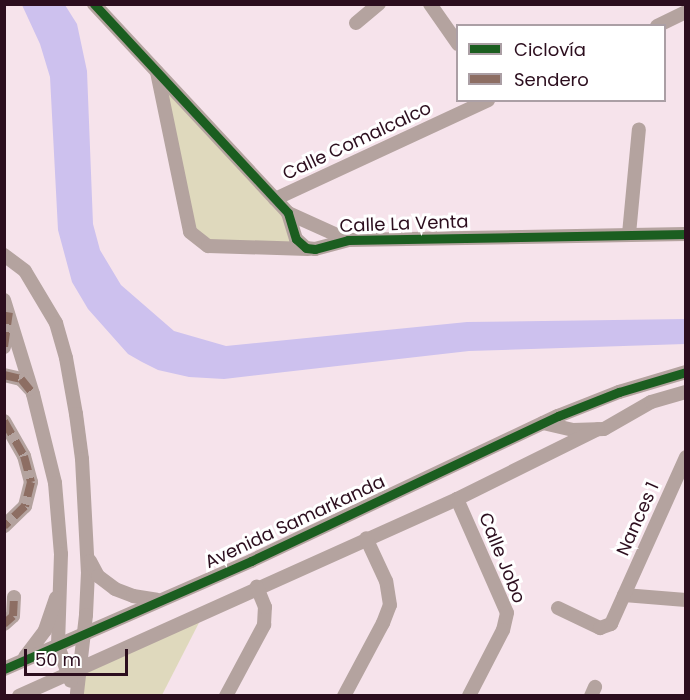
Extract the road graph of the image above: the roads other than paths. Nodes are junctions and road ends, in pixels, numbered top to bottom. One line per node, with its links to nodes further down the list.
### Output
1 (94, 4): 8 (street, Calle La Venta)
2 (379, 4): 5 (street)
3 (430, 4): 7 (street)
4 (686, 12): 6 (street)
5 (356, 23)
6 (661, 24)
7 (456, 41)
8 (157, 72): 11 (street, Calle La Venta); 16 (street, Calle La Venta)
9 (484, 102): 11 (street, Calle Comalcalco)
10 (639, 129): 13 (street)
11 (275, 199): 12 (street, Calle La Venta)
12 (288, 213): 15 (street, Calle La Venta); 16 (street, Calle La Venta)
13 (629, 234): 14 (street, Calle La Venta); 15 (street, Calle La Venta)
14 (686, 234)
15 (348, 240): 16 (street, Calle La Venta)
16 (309, 249)
17 (4, 255): 32 (street)
18 (7, 306): 19 (street); 23 (street)
19 (4, 347)
20 (686, 372): 25 (street, Avenida Samarkanda)
21 (4, 375): 23 (street)
22 (686, 392): 26 (street)
23 (33, 394): 31 (street)
24 (4, 421): 29 (street)
25 (543, 423): 26 (street); 36 (street, Avenida Samarkanda)
26 (598, 429): 28 (street)
27 (686, 457): 34 (street, Nances 1)
28 (457, 499): 30 (street); 49 (street, Calle Jobo)
29 (4, 526)
30 (366, 538): 33 (street); 48 (street)
31 (61, 554): 41 (street); 42 (street)
32 (88, 554): 36 (street); 40 (street)
33 (257, 587): 44 (street); 47 (street)
34 (624, 595): 37 (street); 38 (street, Nances 1)
35 (14, 597): 39 (street)
36 (159, 600): 40 (street, Avenida Samarkanda)
37 (686, 600)
38 (558, 608)
39 (4, 624)
40 (83, 635): 41 (street, Avenida Samarkanda); 44 (street)
41 (58, 645): 42 (street, Avenida Samarkanda); 44 (street)
42 (18, 663): 43 (street, Avenida Samarkanda)
43 (4, 669)
44 (74, 671): 45 (street); 46 (street)
45 (77, 694)
46 (19, 696)
47 (226, 696)
48 (344, 696)
49 (469, 696)

